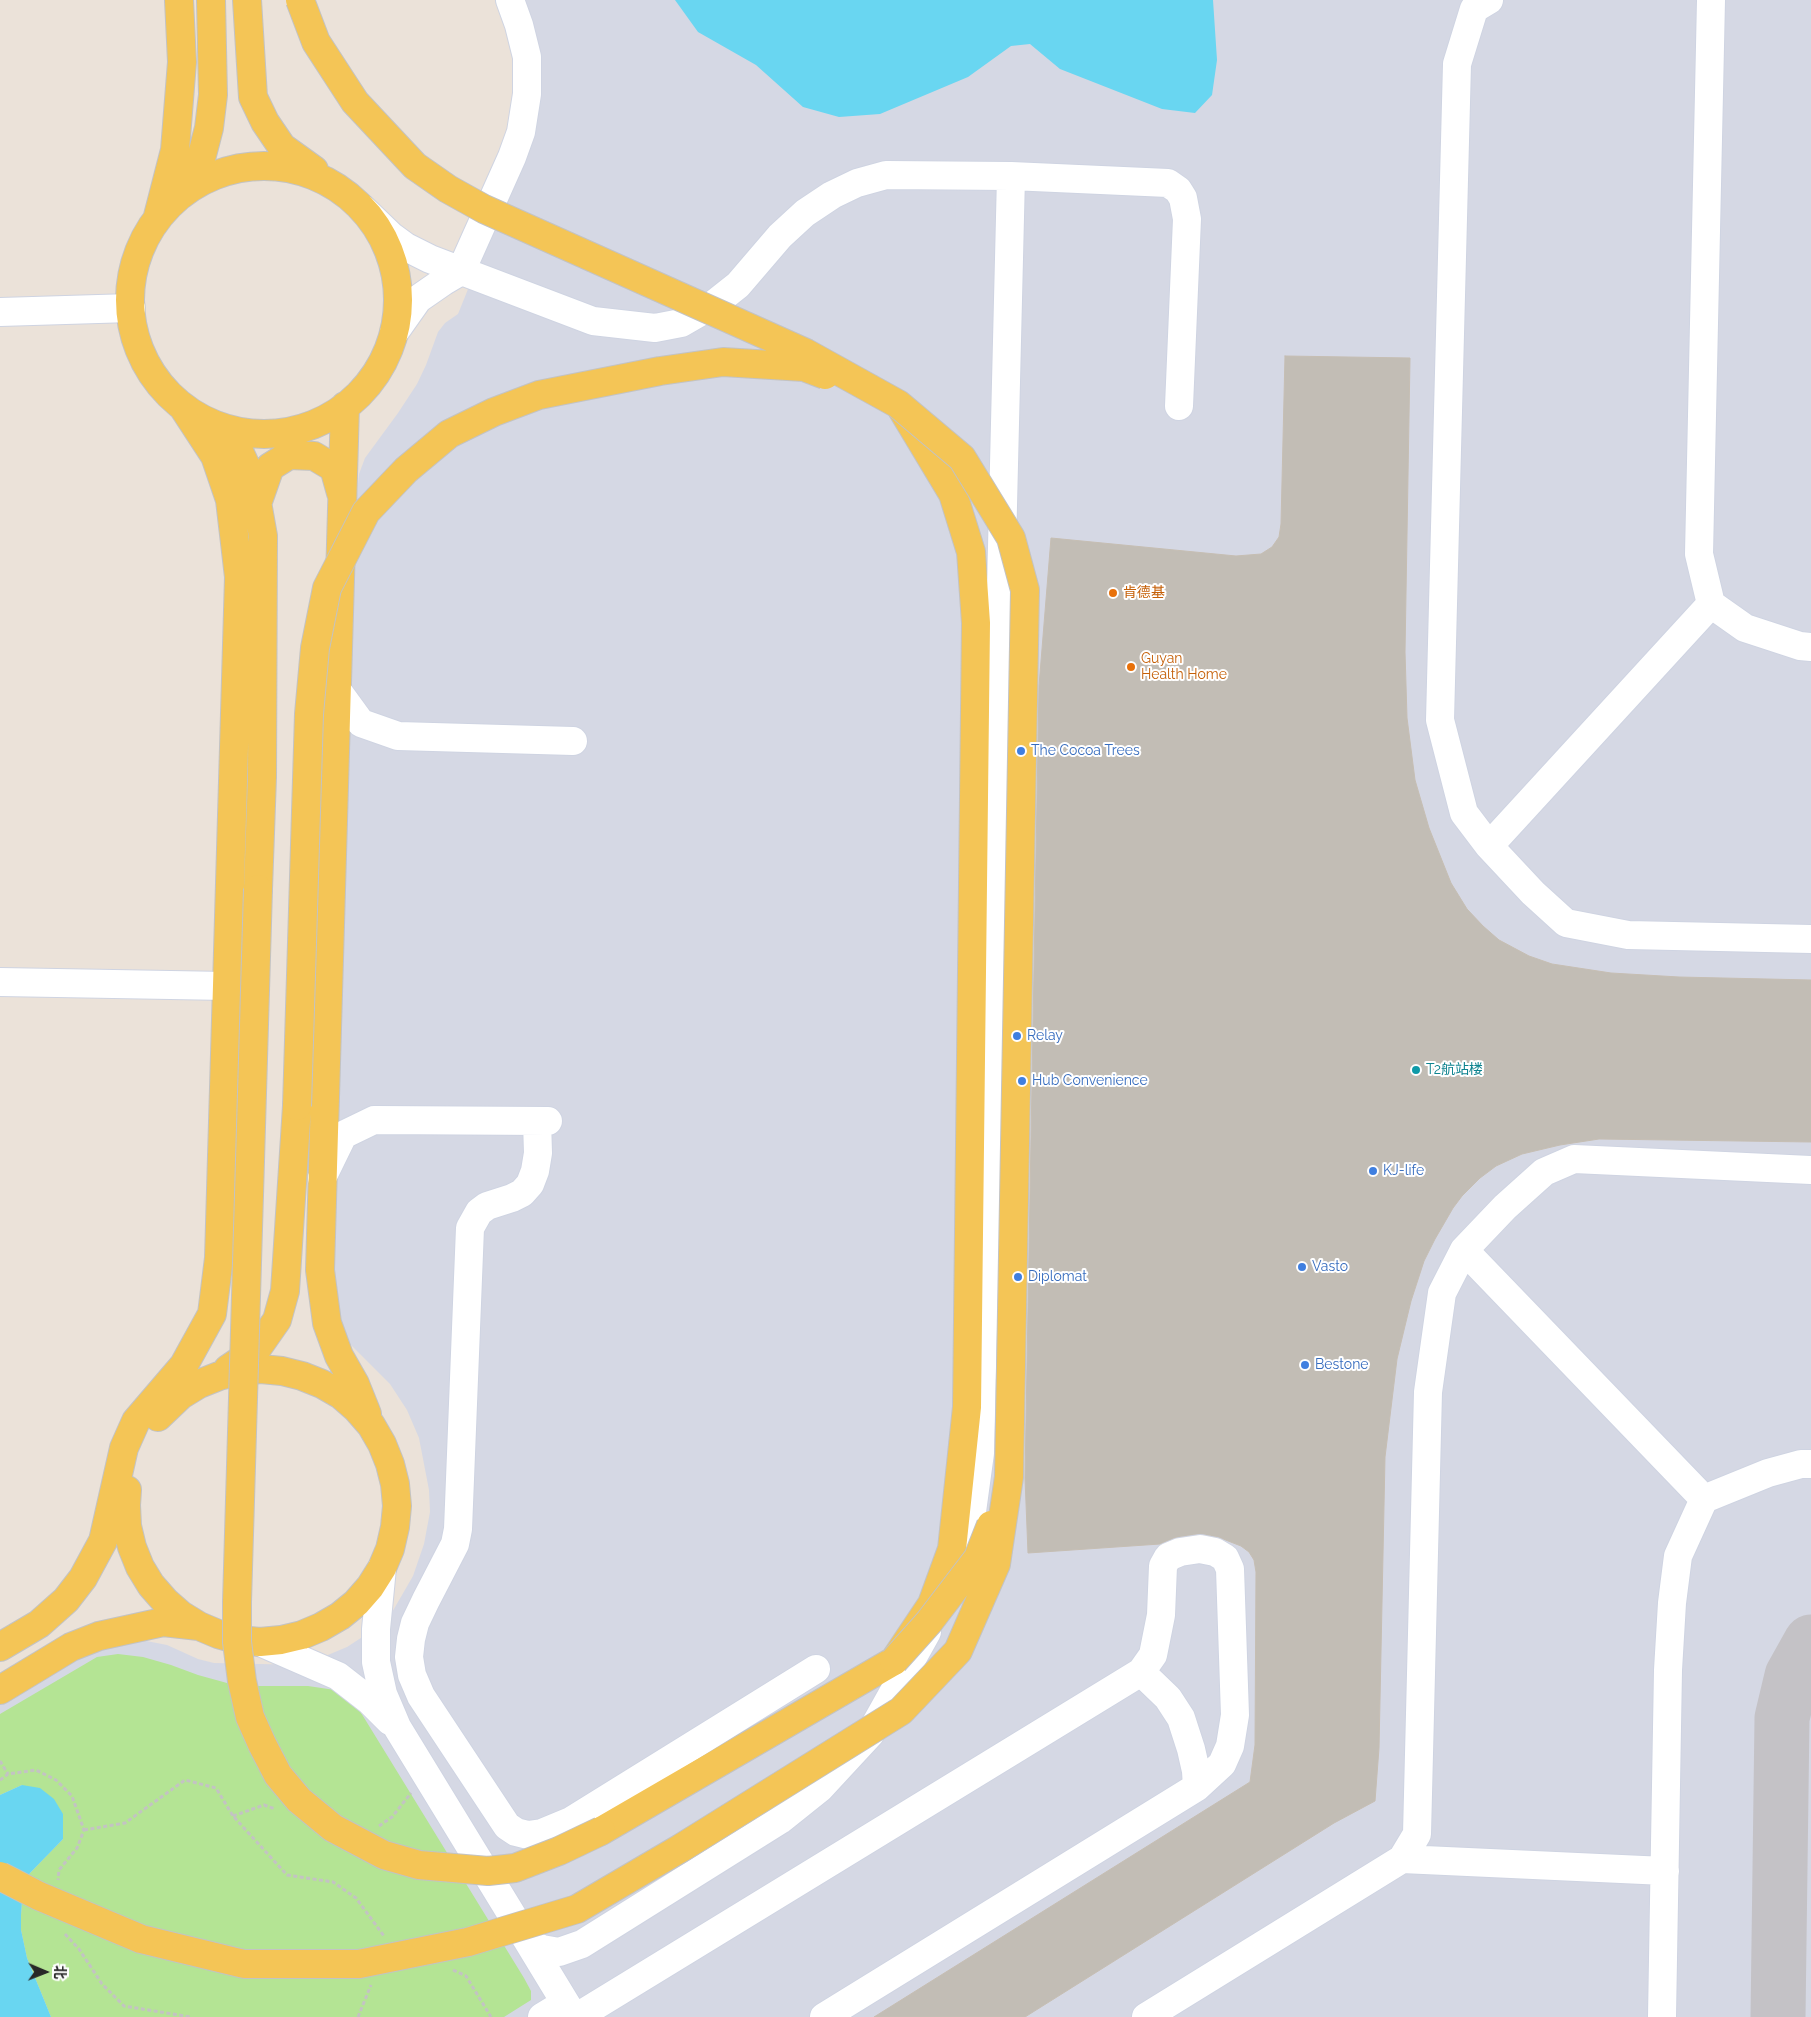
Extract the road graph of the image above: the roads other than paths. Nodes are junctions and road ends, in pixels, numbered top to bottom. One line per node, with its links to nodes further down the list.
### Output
1 (179, 0): 12 (main road)
2 (211, 0): 10 (main road)
3 (247, 0): 9 (main road)
4 (300, 0): 17 (main road, bridge)
5 (510, 0): 13 (street)
6 (1489, 0): 29 (street)
7 (1710, 0): 25 (street)
8 (1011, 176): 13 (street); 19 (street); 57 (street)
9 (329, 182): 10 (main road); 11 (main road)
10 (191, 187): 12 (main road)
11 (363, 209): 13 (street); 16 (main road)
12 (158, 218): 14 (main road)
13 (461, 271): 16 (street)
14 (131, 308): 15 (street); 20 (main road)
15 (0, 312)
16 (394, 334): 18 (main road)
17 (898, 404): 36 (main road, bridge); 41 (main road, bridge); 48 (main road, bridge)
18 (346, 406): 21 (main road); 22 (main road)
19 (1179, 406)
20 (183, 407): 21 (main road); 24 (main road)
21 (220, 427): 23 (main road)
22 (343, 499): 23 (main road); 27 (main road)
23 (257, 502): 24 (main road); 48 (main road, bridge)
24 (239, 577): 32 (main road)
25 (1711, 604): 26 (street); 29 (street)
26 (1811, 646)
27 (337, 690): 28 (street); 34 (main road)
28 (574, 741)
29 (1489, 846): 30 (street)
30 (1811, 939)
31 (0, 982): 32 (street)
32 (227, 986): 39 (main road)
33 (1811, 1170): 35 (street)
34 (322, 1178): 38 (main road); 49 (street)
35 (1464, 1250): 42 (street); 54 (street)
36 (199, 1384): 37 (main road); 38 (main road)
37 (165, 1409): 39 (main road); 43 (main road)
38 (371, 1425): 44 (main road)
39 (124, 1448): 43 (main road); 47 (main road)
40 (1811, 1464): 42 (street)
41 (1009, 1477): 48 (main road, bridge); 56 (main road, bridge)
42 (1704, 1500): 55 (street)
43 (126, 1505): 45 (main road)
44 (382, 1568): 46 (main road); 52 (street)
45 (199, 1626): 46 (main road); 51 (main road)
46 (260, 1642): 52 (street)
47 (0, 1647)
48 (894, 1661)
49 (816, 1669)
50 (1141, 1672): 53 (street); 53 (street); 58 (street)
51 (0, 1690)
52 (397, 1727): 57 (street)
53 (1197, 1787): 60 (street)
54 (1402, 1858): 55 (street); 61 (street)
55 (1665, 1871): 62 (street)
56 (0, 1876)
57 (529, 1943): 58 (street)
58 (572, 2012): 59 (street)
59 (542, 2017)
60 (824, 2017)
61 (1146, 2017)
62 (1662, 2017)

